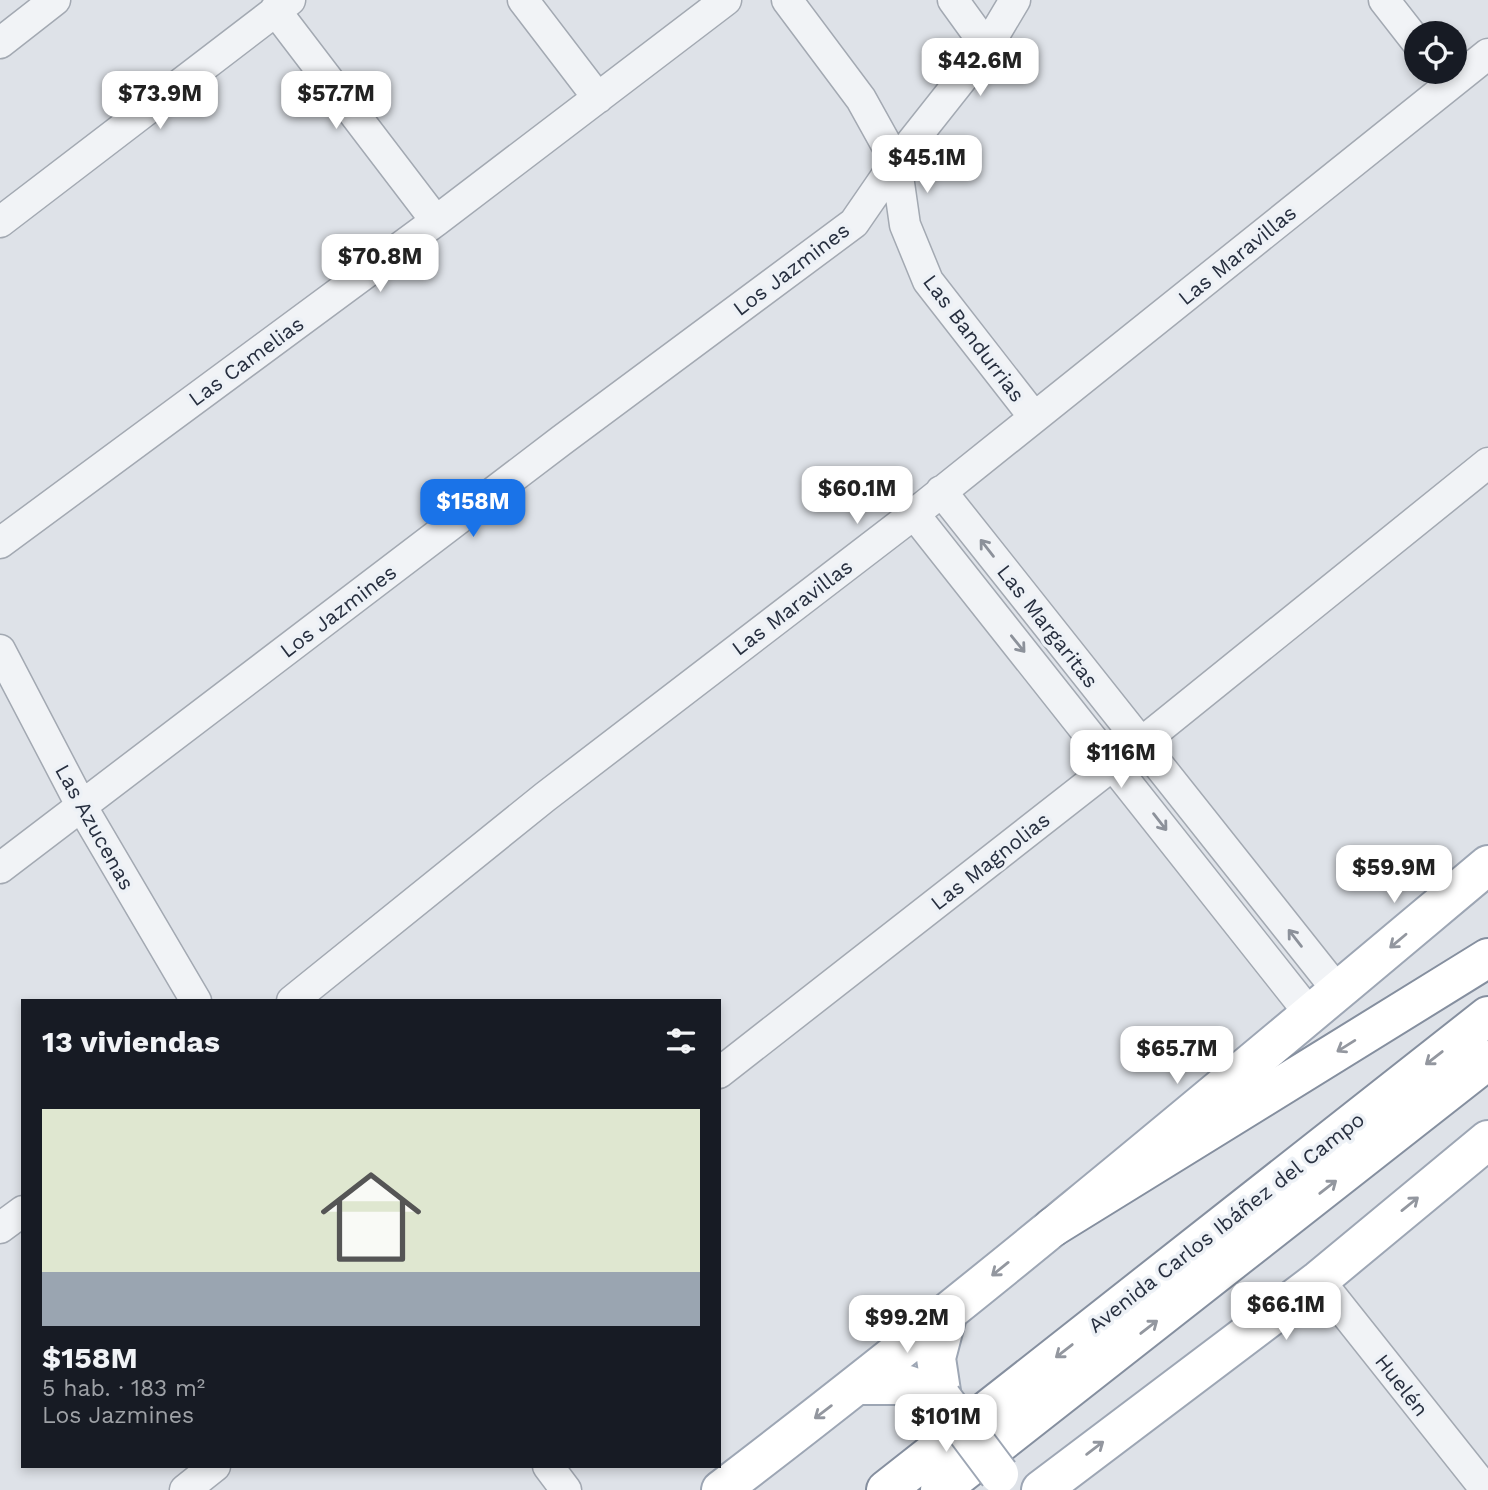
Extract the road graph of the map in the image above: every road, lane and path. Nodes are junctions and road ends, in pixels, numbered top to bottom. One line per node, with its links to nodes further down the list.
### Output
1 (55, 0): 10 (street)
2 (523, 0): 15 (street)
3 (726, 0): 15 (street, Las Camelias)
4 (787, 0): 16 (street, Las Bandurrias)
5 (953, 0): 11 (street)
6 (1015, 0): 11 (street, Los Jazmines)
7 (1384, 0): 9 (street)
8 (283, 5): 17 (street); 18 (street)
9 (1404, 26)
10 (0, 43)
11 (987, 47): 16 (street, Los Jazmines)
12 (1488, 54): 13 (street, Las Maravillas)
13 (1467, 65)
14 (1437, 84): 19 (street, Las Maravillas)
15 (598, 97): 17 (street, Las Camelias)
16 (896, 162): 19 (street, Las Bandurrias); 27 (street, Los Jazmines)
17 (436, 221): 23 (street, Las Camelias)
18 (0, 222)
19 (1034, 417): 21 (street, Las Maravillas)
20 (1488, 463): 25 (street, Las Magnolias)
21 (942, 491): 22 (street, Las Maravillas); 25 (street, Las Margaritas, one-way to 21)
22 (915, 514): 26 (street, Las Margaritas, one-way to 26); 32 (street, Las Maravillas)
23 (0, 543)
24 (0, 650): 27 (street, Las Azucenas)
25 (1141, 743): 26 (street, Las Magnolias); 33 (street, Las Margaritas, one-way to 25)
26 (1114, 764): 33 (street, Las Margaritas, one-way to 33); 36 (street, Las Magnolias)
27 (82, 807): 29 (street, Los Jazmines); 31 (street, Las Azucenas)
28 (1488, 865): 33 (main road, one-way to 33)
29 (0, 868)
30 (1488, 958): 39 (main road, one-way to 39)
31 (196, 999)
32 (294, 999)
33 (1324, 1003): 39 (main road)
34 (1488, 1016): 52 (main road, Avenida Carlos Ibáñez del Campo, one-way to 52)
35 (1488, 1060): 53 (main road, Avenida Carlos Ibáñez del Campo, one-way to 35)
36 (721, 1071)
37 (1488, 1140): 41 (main road, one-way to 37)
38 (21, 1212): 40 (street)
39 (1054, 1227): 42 (main road, one-way to 42)
40 (0, 1228)
41 (1319, 1280): 48 (main road, one-way to 41); 54 (street, Huelén)
42 (948, 1312): 43 (main road); 44 (main road)
43 (859, 1385): 44 (main road); 51 (main road, one-way to 51)
44 (942, 1398): 47 (main road, bridge)
45 (212, 1468): 49 (street)
46 (550, 1468): 50 (street)
47 (999, 1482): 48 (main road)
48 (1047, 1485)
49 (185, 1490)
50 (566, 1490)
51 (722, 1490)
52 (886, 1490)
53 (940, 1490)
54 (1486, 1490)

